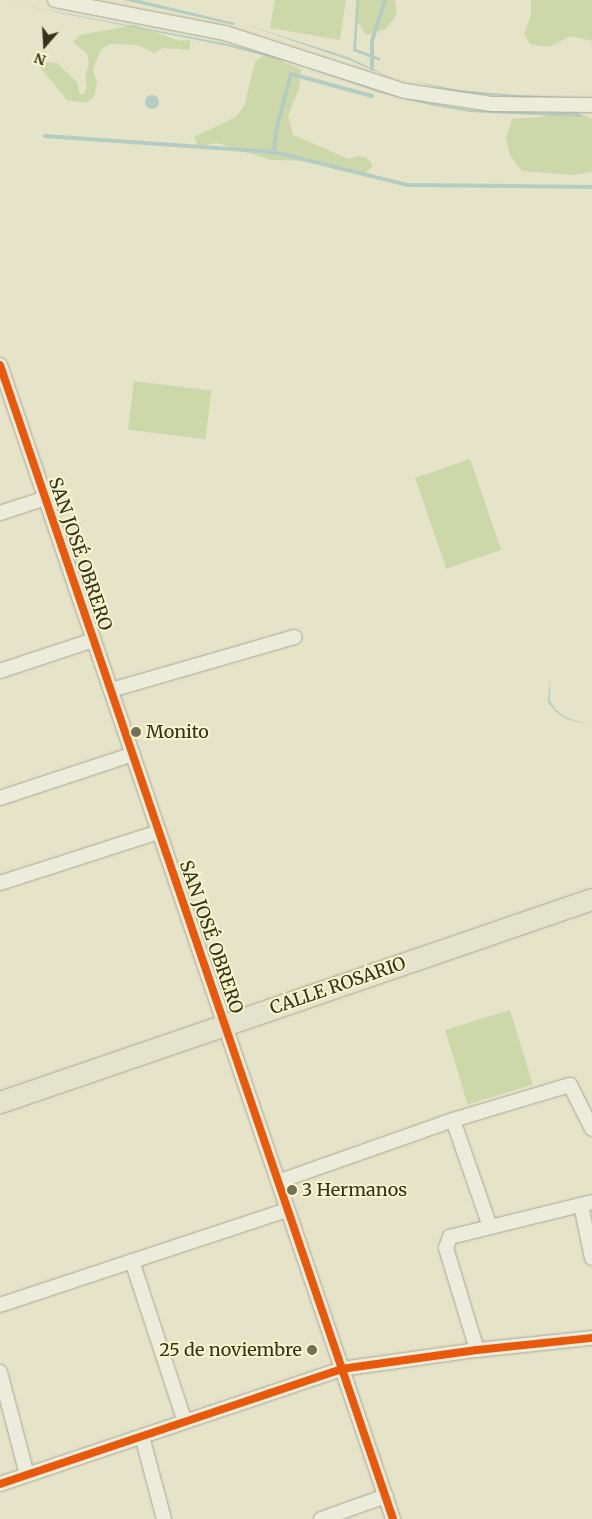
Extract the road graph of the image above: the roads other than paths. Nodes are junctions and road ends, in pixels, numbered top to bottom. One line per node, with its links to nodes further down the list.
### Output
1 (55, 0): 2 (street)
2 (592, 105)
3 (0, 365): 4 (street, SAN JOSÉ OBRERO)
4 (46, 498): 5 (street); 7 (street, SAN JOSÉ OBRERO)
5 (0, 513)
6 (294, 637): 9 (street)
7 (94, 640): 8 (street); 9 (street, SAN JOSÉ OBRERO)
8 (0, 671)
9 (111, 690): 10 (street, SAN JOSÉ OBRERO)
10 (133, 754): 11 (street); 12 (street, SAN JOSÉ OBRERO)
11 (0, 798)
12 (159, 832): 13 (street); 15 (street, SAN JOSÉ OBRERO)
13 (0, 883)
14 (592, 899): 15 (main road, CALLE ROSARIO)
15 (225, 1025): 16 (main road, CALLE ROSARIO); 19 (street, SAN JOSÉ OBRERO)
16 (0, 1102)
17 (453, 1120): 18 (street); 19 (street); 22 (street)
18 (592, 1129)
19 (280, 1181): 21 (street, SAN JOSÉ OBRERO)
20 (587, 1203): 22 (street); 23 (street)
21 (287, 1210): 24 (street); 28 (street, SAN JOSÉ OBRERO)
22 (490, 1228): 27 (street)
23 (592, 1258)
24 (132, 1261): 25 (street); 30 (street)
25 (0, 1305)
26 (592, 1338): 27 (street)
27 (477, 1350): 28 (street)
28 (341, 1369): 30 (street); 34 (street, SAN JOSÉ OBRERO)
29 (0, 1372): 32 (street)
30 (185, 1422): 31 (street)
31 (142, 1436): 32 (street); 35 (street)
32 (28, 1475): 33 (street)
33 (0, 1484)
34 (386, 1496): 36 (street); 37 (street, SAN JOSÉ OBRERO)
35 (164, 1519)
36 (321, 1519)
37 (393, 1519)

